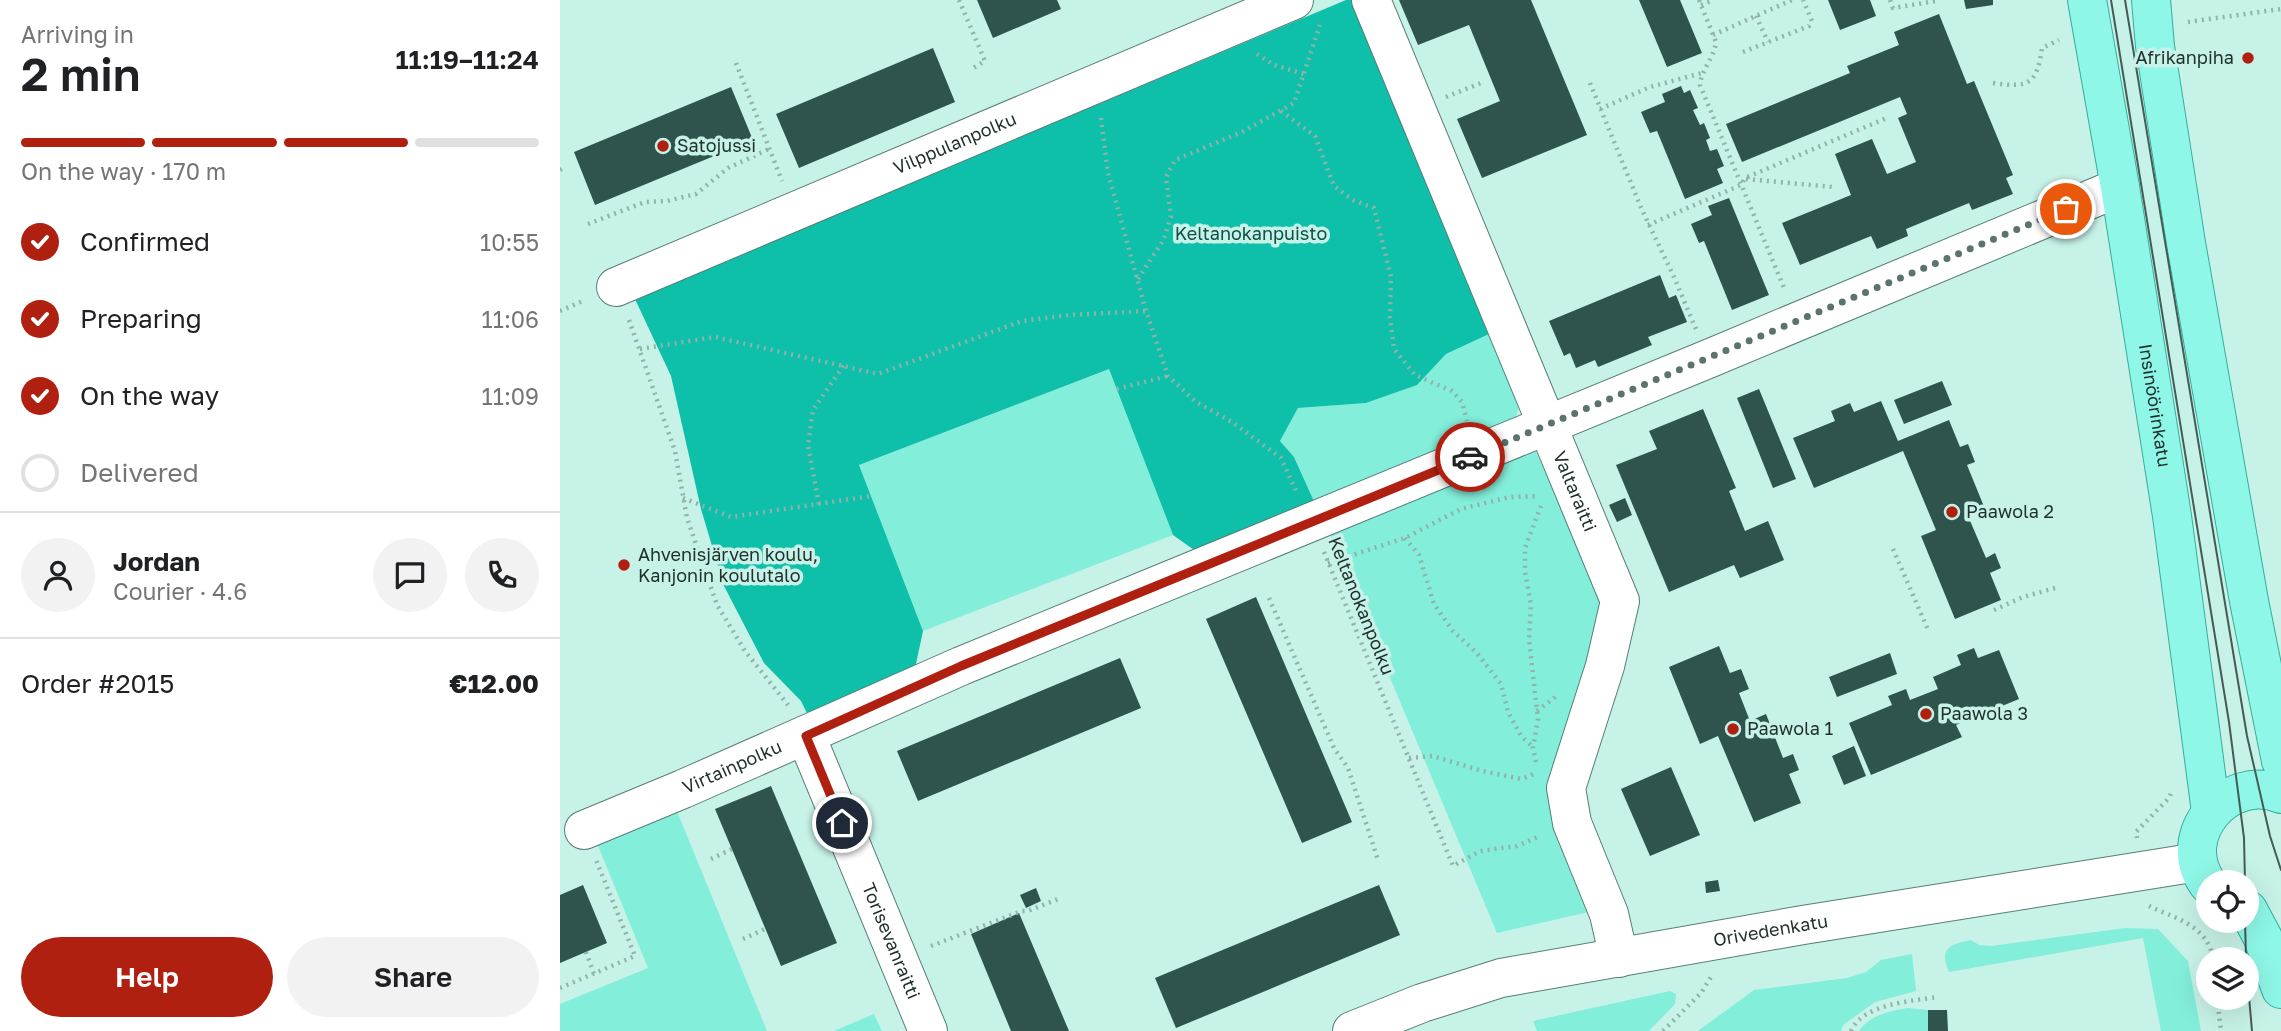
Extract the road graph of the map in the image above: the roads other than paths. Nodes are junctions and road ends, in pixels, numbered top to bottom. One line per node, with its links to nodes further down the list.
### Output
1 (1371, 0): 7 (street, Valtaraitti)
2 (2087, 0): 5 (main road, Insinöörinkatu)
3 (2151, 0): 9 (main road)
4 (1307, 10): 6 (street, Vilppulanpolku)
5 (2120, 187): 7 (street, Virtainpolku); 11 (main road, Insinöörinkatu)
6 (615, 287)
7 (1546, 425): 8 (street, Virtainpolku); 16 (street, Valtaraitti)
8 (806, 736): 12 (street, Virtainpolku); 18 (street, Torisevanraitti)
9 (2281, 761)
10 (2281, 794): 11 (main road)
11 (2211, 811): 13 (main road)
12 (584, 830)
13 (2202, 870)
14 (2196, 873): 16 (street, Orivedenkatu)
15 (2259, 909): 17 (main road)
16 (1619, 958): 19 (street, Orivedenkatu)
17 (2281, 989)
18 (928, 1031)
19 (1352, 1031)

